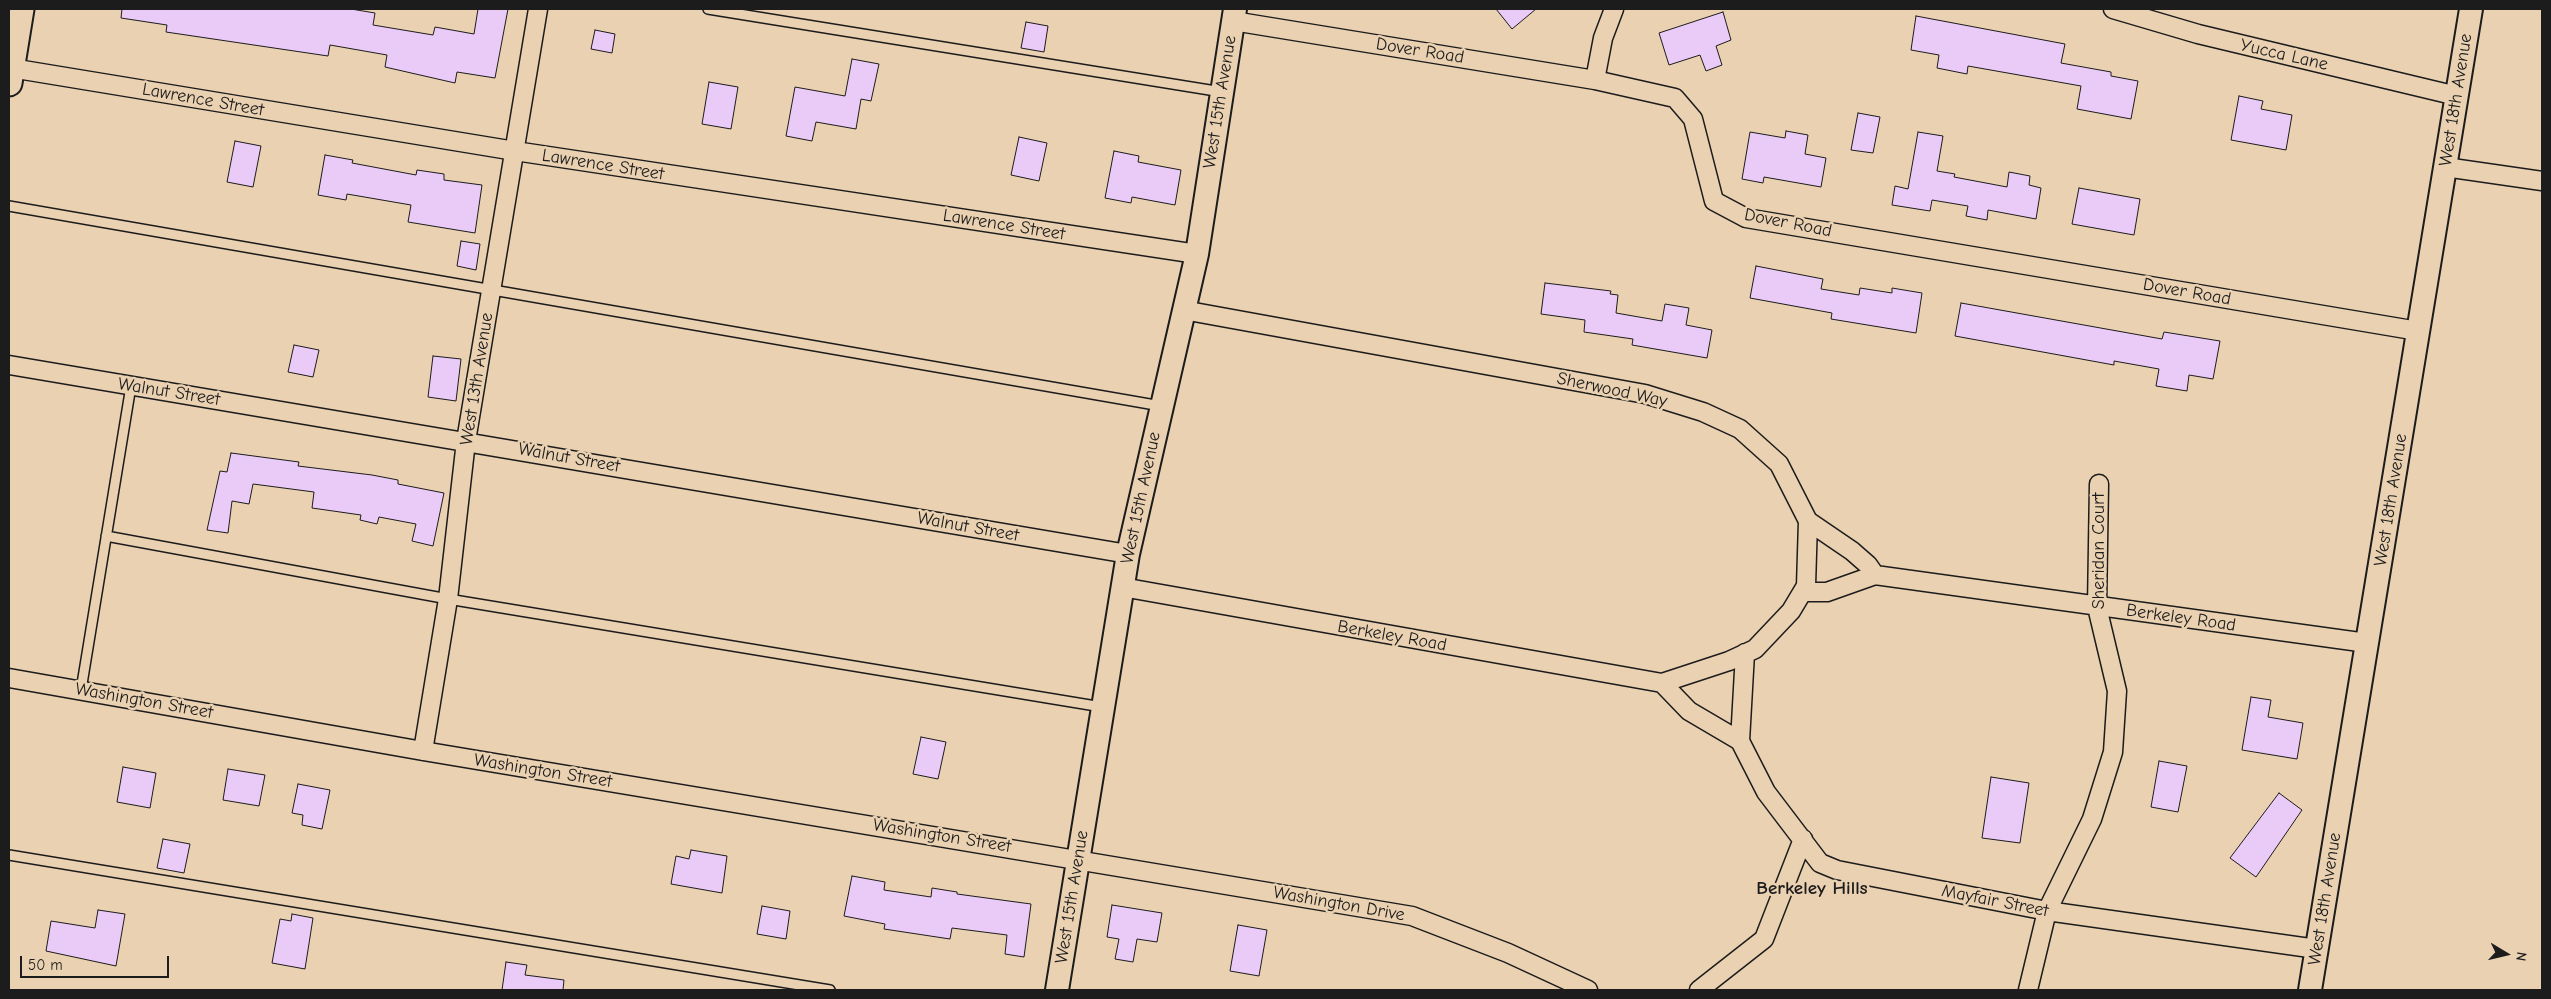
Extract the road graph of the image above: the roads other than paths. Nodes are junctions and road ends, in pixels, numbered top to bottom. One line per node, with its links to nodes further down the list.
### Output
1 (21, 9): 8 (main road)
2 (538, 9): 12 (street, West 13th Avenue)
3 (708, 9): 10 (lane)
4 (1614, 9): 9 (street)
5 (2114, 9): 11 (street, Yucca Lane)
6 (2471, 9): 11 (street, West 18th Avenue)
7 (1234, 15): 9 (street, Dover Road); 10 (street, West 15th Avenue)
8 (10, 75): 12 (street, Lawrence Street)
9 (1595, 80): 19 (street, Dover Road)
10 (1222, 92): 16 (street, West 15th Avenue)
11 (2457, 96): 13 (street, West 18th Avenue)
12 (515, 151): 16 (street, Lawrence Street); 17 (street, West 13th Avenue)
13 (2445, 167): 14 (street); 19 (street, West 18th Avenue)
14 (2542, 182)
15 (9, 206): 17 (lane)
16 (1197, 254): 18 (street, West 15th Avenue)
17 (492, 289): 22 (lane); 23 (street, West 13th Avenue)
18 (1183, 310): 22 (street, West 15th Avenue); 25 (street, Sherwood Way)
19 (2418, 331): 33 (street, West 18th Avenue)
20 (9, 365): 21 (street, Walnut Street)
21 (131, 386): 23 (street, Walnut Street); 26 (lane)
22 (1161, 406): 27 (street, West 15th Avenue)
23 (466, 441): 27 (street, Walnut Street); 31 (street, West 13th Avenue)
24 (2099, 484): 32 (street, Sheridan Court)
25 (1808, 521): 28 (street); 30 (street, Sherwood Way)
26 (106, 536): 31 (lane); 37 (lane)
27 (1128, 554): 29 (street, West 15th Avenue)
28 (1875, 575): 30 (street, Berkeley Road); 32 (street, Berkeley Road)
29 (1122, 587): 36 (street, Berkeley Road); 38 (street, West 15th Avenue)
30 (1803, 592): 34 (street, Sherwood Way)
31 (448, 599): 38 (lane); 40 (street, West 13th Avenue)
32 (2097, 607): 33 (street, Berkeley Road); 44 (street, Sheridan Court)
33 (2367, 643): 45 (street, West 18th Avenue)
34 (1745, 654): 36 (street, Sherwood Way); 39 (street)
35 (9, 678): 37 (street, Washington Street)
36 (1662, 683): 39 (street)
37 (81, 690): 40 (street, Washington Street)
38 (1102, 707): 43 (street, West 15th Avenue)
39 (1740, 741): 41 (street, Mayfair Street)
40 (423, 751): 43 (street, Washington Street)
41 (1803, 839): 44 (street, Mayfair Street); 49 (street)
42 (9, 855): 46 (lane)
43 (1077, 859): 47 (street, West 15th Avenue); 48 (street, Washington Drive)
44 (2047, 911): 45 (street, Mayfair Street); 50 (street, Sheridan Court)
45 (2317, 950): 51 (street, West 18th Avenue)
46 (830, 990)
47 (1057, 990)
48 (1588, 990)
49 (1699, 990)
50 (2028, 990)
51 (2310, 990)

